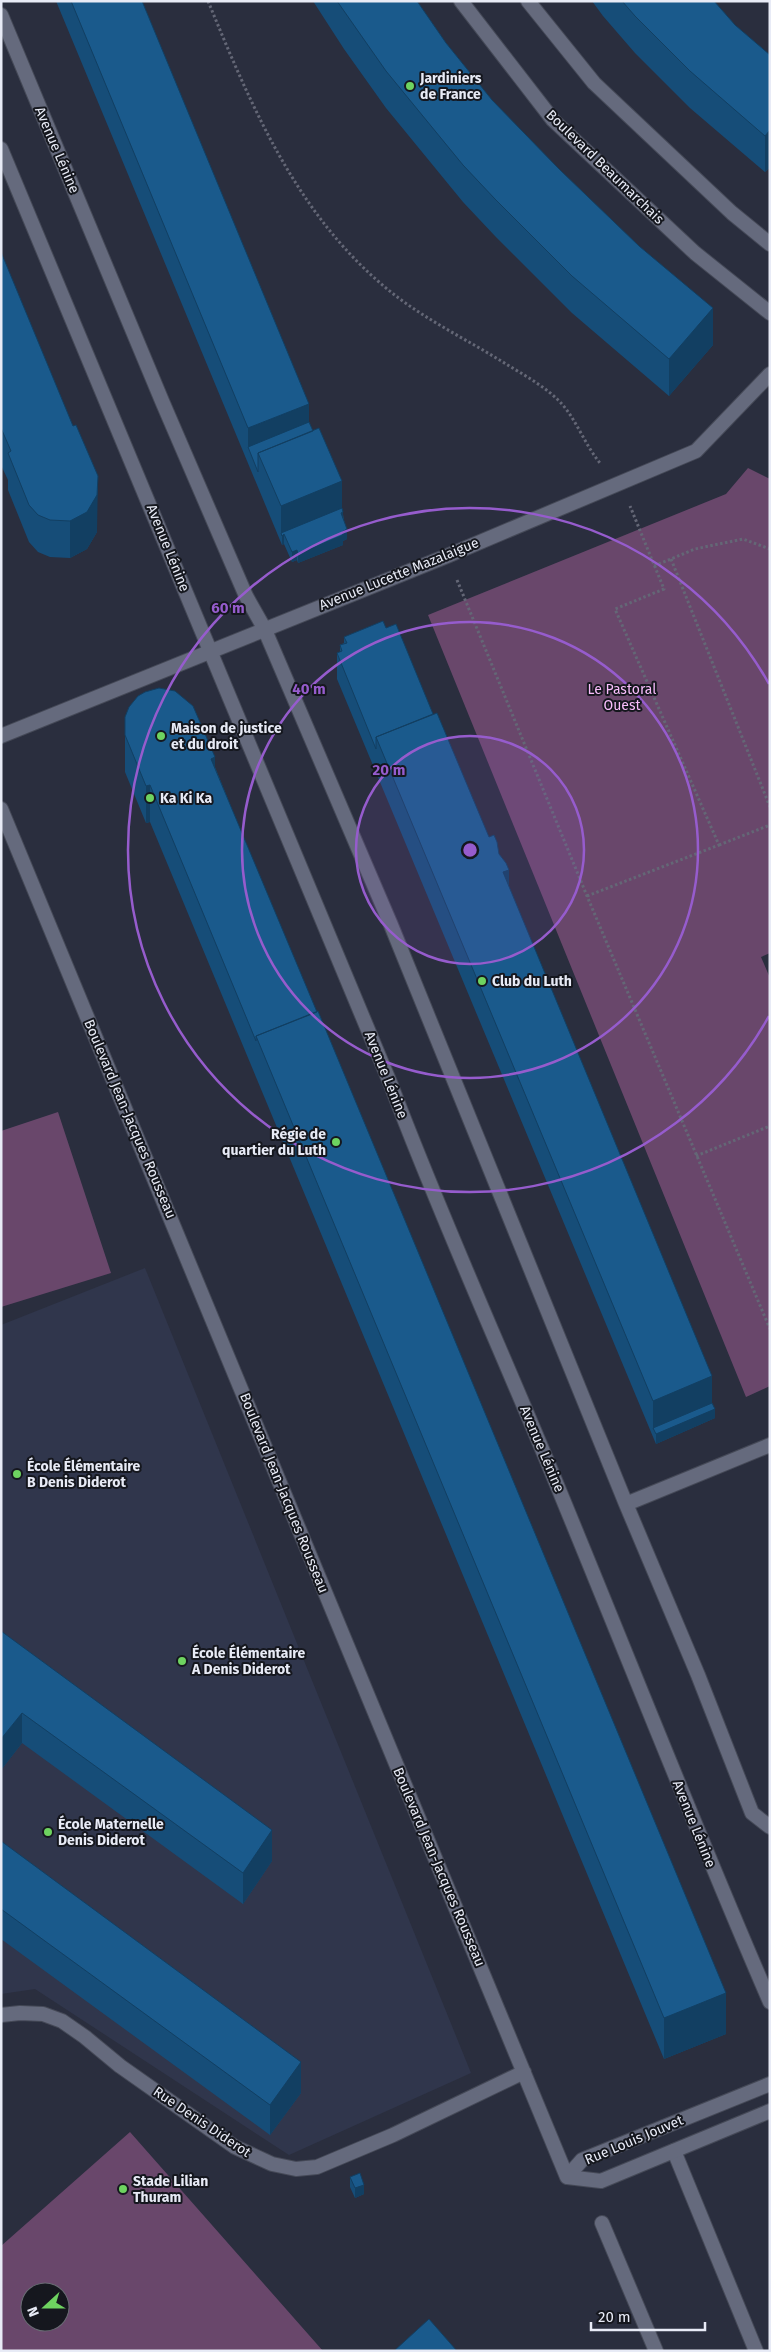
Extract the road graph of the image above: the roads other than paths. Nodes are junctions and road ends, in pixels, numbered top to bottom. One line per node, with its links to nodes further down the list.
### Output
1 (461, 1): 6 (street, Boulevard Beaumarchais)
2 (528, 1): 5 (street)
3 (1, 15): 8 (street, Avenue Lénine)
4 (1, 149): 9 (street, Avenue Lénine)
5 (770, 244)
6 (770, 313)
7 (770, 374): 8 (street, Avenue Lucette Mazalaigue)
8 (264, 628): 9 (street, Avenue Lucette Mazalaigue); 13 (street, Avenue Lénine)
9 (210, 652): 10 (street, Avenue Lucette Mazalaigue); 15 (street, Avenue Lénine)
10 (1, 736)
11 (1, 809): 17 (street, Boulevard Jean-Jacques Rousseau)
12 (770, 1445): 13 (street)
13 (626, 1504): 14 (street, Avenue Lénine)
14 (770, 1827)
15 (770, 2002)
16 (1, 2015): 17 (street, Rue Denis Diderot)
17 (524, 2072): 21 (street, Boulevard Jean-Jacques Rousseau)
18 (770, 2084): 21 (street, Rue Louis Jouvet)
19 (770, 2111): 20 (street, Rue Louis Jouvet)
20 (674, 2151): 21 (street, Rue Louis Jouvet); 24 (street)
21 (566, 2178)
22 (602, 2223): 23 (street)
23 (656, 2351)
24 (756, 2351)

